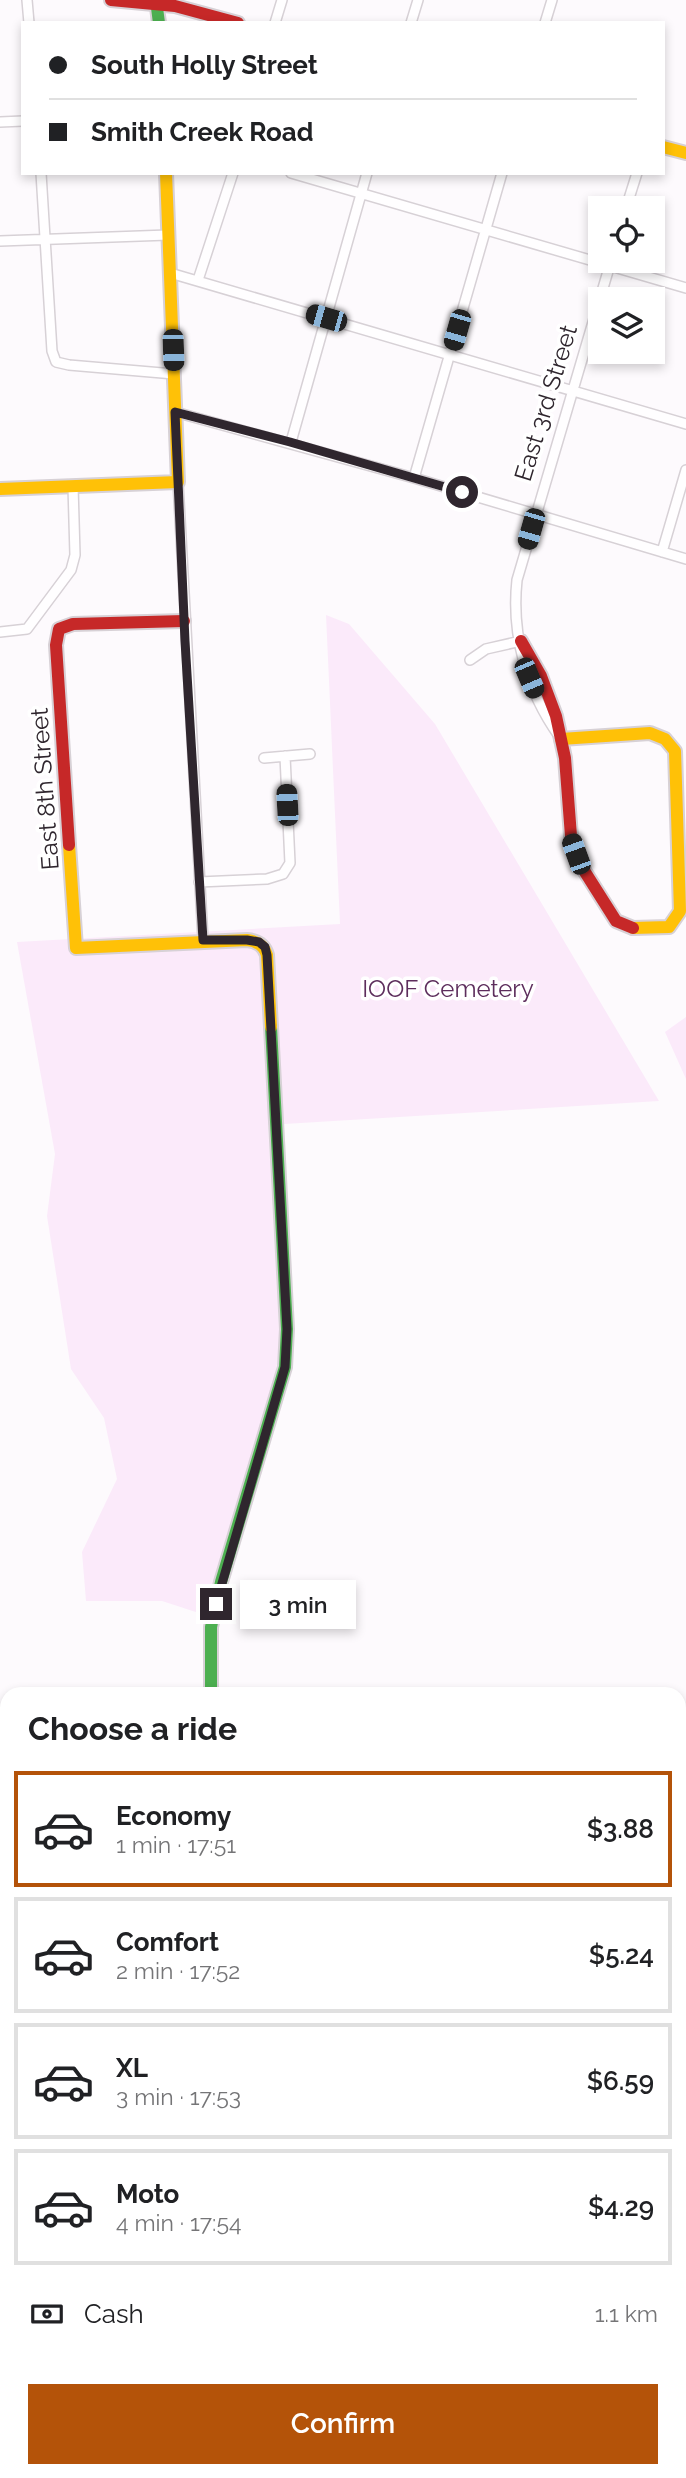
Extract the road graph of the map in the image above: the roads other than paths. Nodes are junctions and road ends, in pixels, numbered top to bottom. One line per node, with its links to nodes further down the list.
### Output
1 (27, 0): 7 (street)
2 (111, 0): 6 (street)
3 (282, 0): 10 (street)
4 (418, 0): 11 (street)
5 (552, 0): 12 (street)
6 (157, 2): 8 (street); 9 (street)
7 (29, 21)
8 (159, 21)
9 (231, 21)
10 (276, 21)
11 (412, 21)
12 (546, 21)
13 (21, 121): 14 (street)
14 (0, 122)
15 (665, 148): 16 (street)
16 (686, 153)
17 (41, 175): 28 (street)
18 (166, 175): 27 (street)
19 (232, 175): 34 (street)
20 (299, 175): 24 (street)
21 (366, 175): 24 (street)
22 (501, 175): 26 (street)
23 (636, 175): 25 (street)
24 (361, 193): 26 (street); 36 (street)
25 (630, 196)
26 (486, 230): 30 (street); 37 (street)
27 (168, 234): 28 (street); 31 (street)
28 (45, 238): 29 (street); 38 (street)
29 (0, 241)
30 (588, 258)
31 (170, 273): 34 (street); 38 (street)
32 (607, 273): 39 (street, East 3rd Street)
33 (638, 273): 35 (street)
34 (198, 280): 36 (street)
35 (686, 288)
36 (326, 318): 37 (street); 42 (street)
37 (450, 355): 39 (street); 44 (street)
38 (174, 374): 40 (street)
39 (571, 390): 41 (street); 48 (street, East 3rd Street)
40 (175, 412): 42 (street); 45 (street)
41 (686, 424)
42 (290, 442): 44 (street)
43 (686, 470): 49 (street)
44 (414, 478): 48 (street)
45 (177, 482): 46 (street); 51 (street)
46 (74, 486): 47 (street); 52 (street)
47 (0, 489)
48 (535, 514): 49 (street); 53 (street, East 3rd Street)
49 (662, 552): 50 (street)
50 (686, 559)
51 (184, 621): 59 (street); 60 (street, East 8th Street)
52 (0, 632)
53 (521, 641): 54 (street); 55 (street, East 3rd Street)
54 (470, 660)
55 (561, 739): 55 (street, East 3rd Street)
56 (310, 754): 57 (street)
57 (285, 757): 58 (street); 59 (street)
58 (264, 758)
59 (199, 882): 60 (street)
60 (203, 940): 61 (street)
61 (211, 1687)

